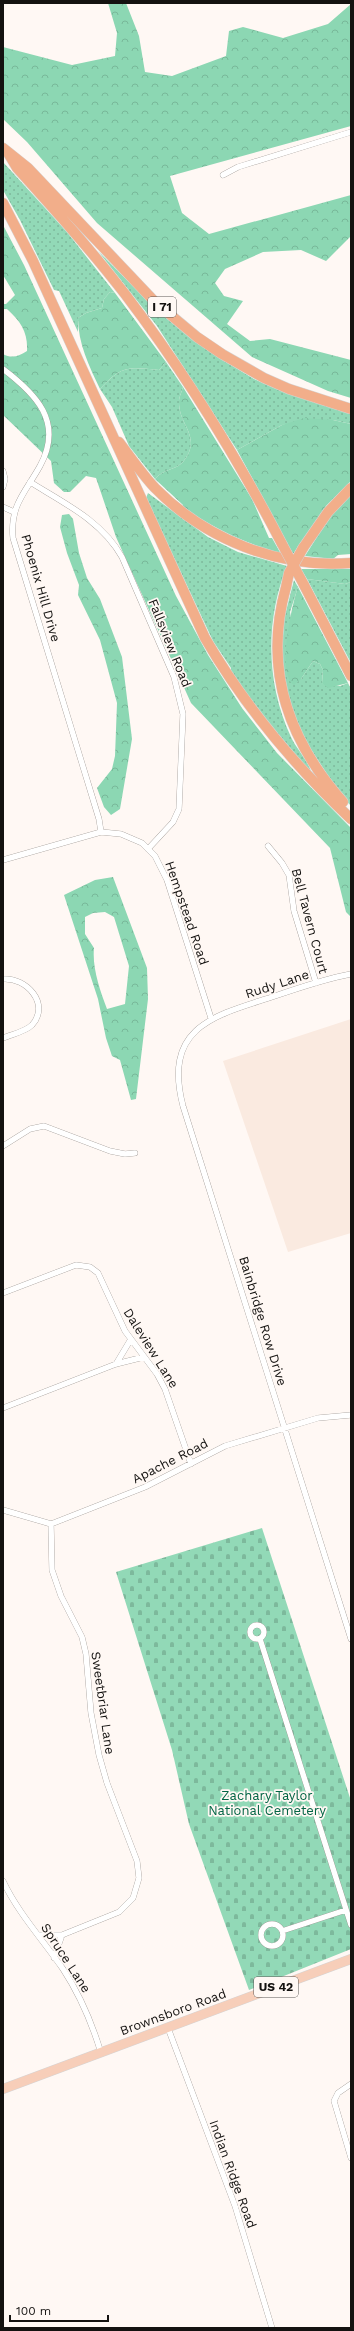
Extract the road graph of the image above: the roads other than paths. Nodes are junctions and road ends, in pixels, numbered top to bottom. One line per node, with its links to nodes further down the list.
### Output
1 (351, 132): 3 (street)
2 (6, 150): 6 (highway, I 71); 15 (highway, bridge)
3 (223, 174)
4 (3, 202): 7 (highway)
5 (3, 369): 9 (street, Phoenix Hill Drive)
6 (351, 409)
7 (114, 434): 14 (highway); 17 (highway)
8 (3, 471): 10 (street)
9 (30, 482): 13 (street, Phoenix Hill Drive); 20 (street, Fallsview Road)
10 (3, 487)
11 (351, 488): 16 (highway, bridge)
12 (3, 507): 13 (street)
13 (14, 512): 18 (street, Phoenix Hill Drive)
14 (351, 563)
15 (351, 676)
16 (351, 812)
17 (351, 819)
18 (101, 832): 20 (street, Hempstead Road); 21 (street, Hempstead Road)
19 (268, 846): 24 (street, Bell Tavern Court)
20 (148, 849): 25 (street, Hempstead Road)
21 (3, 860)
22 (351, 974): 24 (street, Rudy Lane)
23 (3, 979): 26 (street)
24 (316, 983): 25 (street, Rudy Lane)
25 (211, 1018): 35 (street, Bainbridge Row Drive)
26 (3, 1038)
27 (3, 1146): 28 (street)
28 (135, 1153)
29 (3, 1293): 30 (street, Daleview Lane)
30 (131, 1339): 31 (street, Daleview Lane); 32 (street)
31 (144, 1357): 32 (street); 36 (street, Daleview Lane)
32 (116, 1364): 33 (street)
33 (3, 1408)
34 (351, 1415): 35 (street, Apache Road)
35 (284, 1428): 36 (street, Apache Road); 40 (street, Bainbridge Row Drive)
36 (191, 1464): 38 (street, Apache Road)
37 (3, 1510): 38 (street)
38 (51, 1524): 48 (street, Sweetbriar Lane)
39 (351, 1613): 40 (street)
40 (344, 1615): 42 (street, Bainbridge Row Drive)
41 (260, 1639): 44 (street)
42 (351, 1639)
43 (3, 1881): 47 (street, Spruce Lane)
44 (346, 1910): 45 (street); 46 (street)
45 (351, 1925)
46 (282, 1931): 46 (street)
47 (38, 1935): 48 (street, Sweetbriar Lane); 49 (street, Spruce Lane)
48 (62, 1936): 49 (street)
49 (54, 1958): 52 (street, Spruce Lane)
50 (351, 1959): 51 (main road, Brownsboro Road / US 42)
51 (168, 2028): 52 (main road, Brownsboro Road / US 42); 56 (street, Indian Ridge Road)
52 (101, 2053): 54 (main road, Brownsboro Road / US 42)
53 (351, 2084): 55 (street)
54 (3, 2089)
55 (351, 2158)
56 (272, 2328)

